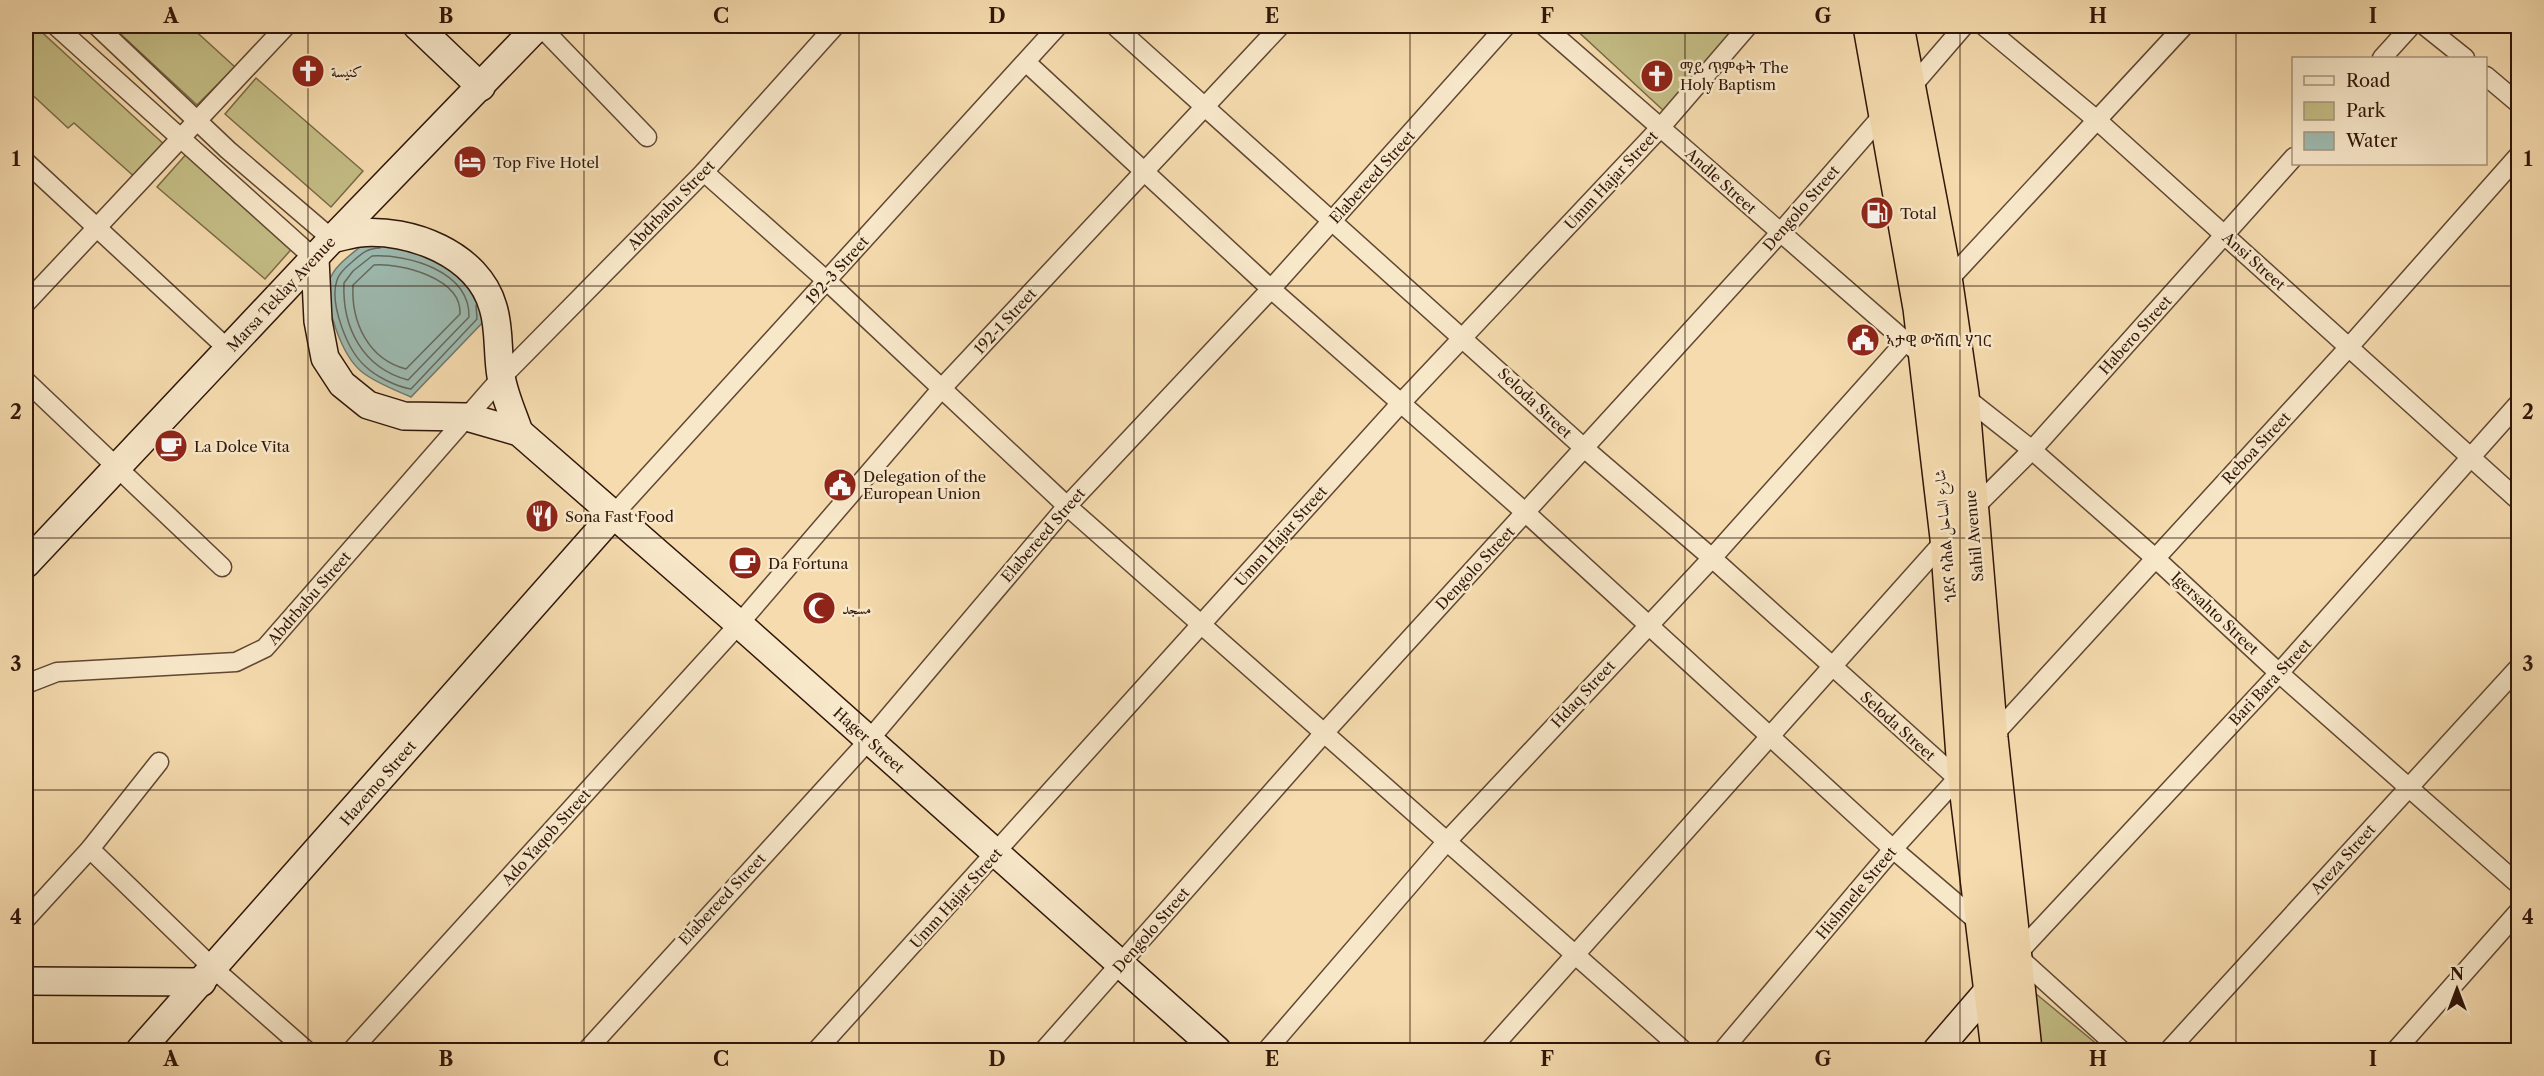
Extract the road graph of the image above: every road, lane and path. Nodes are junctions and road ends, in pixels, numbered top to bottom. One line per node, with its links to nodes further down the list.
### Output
1 (56, 26): 33 (street)
2 (97, 26): 29 (street)
3 (286, 26): 29 (street)
4 (417, 26): 24 (street)
5 (539, 26): 24 (street, Marsa Teklay Avenue); 32 (street)
6 (835, 26): 37 (street, Abdrbabu Street)
7 (1058, 26): 22 (street, 192-3 Street)
8 (1115, 26): 27 (street, Seloda Street)
9 (1280, 26): 27 (street, 192-1 Street)
10 (1506, 26): 39 (street, Elabereed Street)
11 (1544, 26): 31 (street, Andle Street)
12 (1748, 26): 31 (street, Umm Hajar Street)
13 (1870, 26): 28 (highway, ጎደና ሳሕል شارع الساحل)
14 (1898, 26): 25 (highway, Sahil Avenue)
15 (1964, 26): 25 (street, Dengolo Street)
16 (1984, 26): 30 (street, Ansi Street)
17 (2184, 26): 30 (street)
18 (2411, 26): 20 (street)
19 (2425, 26): 21 (street)
20 (2383, 57)
21 (2464, 57)
22 (1027, 63): 38 (street); 44 (street, 192-3 Street)
23 (2487, 77): 26 (street)
24 (481, 87): 43 (street, Marsa Teklay Avenue)
25 (1910, 89): 28 (street, Dengolo Street); 45 (highway, Sahil Avenue)
26 (2518, 103)
27 (1206, 106): 38 (street, 192-1 Street); 39 (street, Seloda Street)
28 (1886, 110): 41 (street, Dengolo Street); 48 (highway, ጎደና ሳሕል شارع الساحل)
29 (197, 120): 33 (street); 43 (street)
30 (2098, 121): 42 (street, Ansi Street); 45 (street)
31 (1661, 127): 41 (street, Andle Street); 49 (street, Umm Hajar Street)
32 (648, 137)
33 (179, 138): 40 (street); 43 (street)
34 (2518, 156): 50 (street, Reboa Street)
35 (2292, 160): 42 (street, Habero Street)
36 (26, 162): 40 (street)
37 (704, 172): 44 (street); 53 (street, Abdrbabu Street)
38 (1143, 173): 46 (street); 55 (street, 192-1 Street)
39 (1332, 222): 46 (street, Elabereed Street); 49 (street, Seloda Street)
40 (97, 230): 47 (street); 51 (street)
41 (1780, 233): 52 (street, Andle Street); 61 (street, Dengolo Street)
42 (2225, 235): 50 (street, Ansi Street); 62 (street, Habero Street)
43 (324, 249): 51 (street, Marsa Teklay Avenue); 53 (street); 59 (street)
44 (827, 281): 55 (street); 69 (street, 192-3 Street)
45 (1946, 284): 48 (street); 56 (highway, Sahil Avenue)
46 (1271, 289): 57 (street); 66 (street, Elabereed Street)
47 (26, 303)
48 (1920, 308): 52 (highway, ጎደና ሳሕል شارع الساحل)
49 (1463, 337): 57 (street, Umm Hajar Street); 61 (street, Seloda Street)
50 (2349, 347): 63 (street, Ansi Street); 72 (street, Reboa Street)
51 (229, 350): 64 (street, Marsa Teklay Avenue)
52 (1916, 351): 56 (street, Andle Street); 70 (highway, ጎደና ሳሕል شارع الساحل); 71 (street, Hdaq Street)
53 (501, 378): 59 (street); 60 (street)
54 (26, 381): 64 (street)
55 (942, 388): 66 (street); 75 (street, 192-1 Street)
56 (1962, 394): 62 (street, Igersahto Street); 67 (highway, Sahil Avenue)
57 (1400, 404): 68 (street); 76 (street, Umm Hajar Street)
58 (2518, 404): 63 (street, Bari Bara Street)
59 (467, 417): 60 (street); 81 (street, Abdrbabu Street)
60 (519, 432): 69 (street, Hager Street)
61 (1584, 448): 68 (street, Dengolo Street); 71 (street, Seloda Street)
62 (2032, 450): 67 (street, Habero Street); 72 (street, Igersahto Street)
63 (2472, 457): 65 (street, Ansi Street); 80 (street, Bari Bara Street)
64 (118, 468): 73 (street, Marsa Teklay Avenue); 74 (street)
65 (2518, 500)
66 (1067, 506): 76 (street); 85 (street, Elabereed Street)
67 (1972, 510): 70 (street, Habero Street); 84 (highway, Sahil Avenue)
68 (1526, 513): 77 (street); 82 (street, Dengolo Street)
69 (614, 514): 75 (street, Hager Street); 100 (street, Hazemo Street)
70 (1947, 538): 78 (street, Habero Street); 87 (highway, ጎደና ሳሕል شارع الساحل)
71 (1712, 558): 77 (street, Hdaq Street); 78 (street, Seloda Street)
72 (2155, 558): 80 (street, Igersahto Street); 84 (street, Reboa Street)
73 (26, 564)
74 (222, 567)
75 (740, 624): 85 (street, Hager Street); 105 (street, Ado Yaqob Street)
76 (1202, 624): 82 (street); 92 (street, Umm Hajar Street)
77 (1648, 625): 83 (street); 89 (street, Hdaq Street)
78 (1833, 668): 83 (street, Habero Street); 87 (street, Seloda Street)
79 (2518, 668): 88 (street, Areza Street)
80 (2279, 673): 88 (street, Igersahto Street); 98 (street, Bari Bara Street)
81 (26, 684)
82 (1324, 733): 89 (street); 99 (street, Dengolo Street)
83 (1771, 736): 91 (street); 97 (street, Habero Street)
84 (1991, 738): 87 (street, Hishmele Street); 98 (highway, Sahil Avenue)
85 (868, 740): 92 (street, Hager Street); 106 (street, Elabereed Street)
86 (159, 762): 90 (street)
87 (1961, 774): 91 (street, Hishmele Street); 96 (highway, ጎደና ሳሕል شارع الساحل)
88 (2408, 787): 93 (street, Igersahto Street); 118 (street, Areza Street)
89 (1448, 840): 97 (street); 110 (street, Hdaq Street)
90 (90, 849): 95 (street); 100 (street)
91 (1893, 849): 96 (street); 113 (street, Hishmele Street)
92 (996, 854): 99 (street, Hager Street); 107 (street, Umm Hajar Street)
93 (2518, 884)
94 (2518, 912): 119 (street)
95 (26, 919)
96 (1985, 928): 98 (street); 102 (highway, ጎደና ሳሕል شارع الساحل)
97 (1574, 953): 111 (street, Habero Street); 112 (street)
98 (2016, 955): 102 (street); 116 (highway, Sahil Avenue); 117 (street)
99 (1122, 964): 108 (street, Dengolo Street); 109 (street, Hager Street)
100 (208, 976): 101 (street); 103 (street, Hazemo Street); 104 (street)
101 (26, 981)
102 (1991, 989): 114 (street); 115 (highway, ጎደና ሳሕል شارع الساحل)
103 (140, 1050)
104 (306, 1050)
105 (352, 1050)
106 (587, 1050)
107 (818, 1050)
108 (1044, 1050)
109 (1217, 1050)
110 (1267, 1050)
111 (1490, 1050)
112 (1683, 1050)
113 (1723, 1050)
114 (1937, 1050)
115 (1998, 1050)
116 (2025, 1050)
117 (2121, 1050)
118 (2169, 1050)
119 (2396, 1050)

